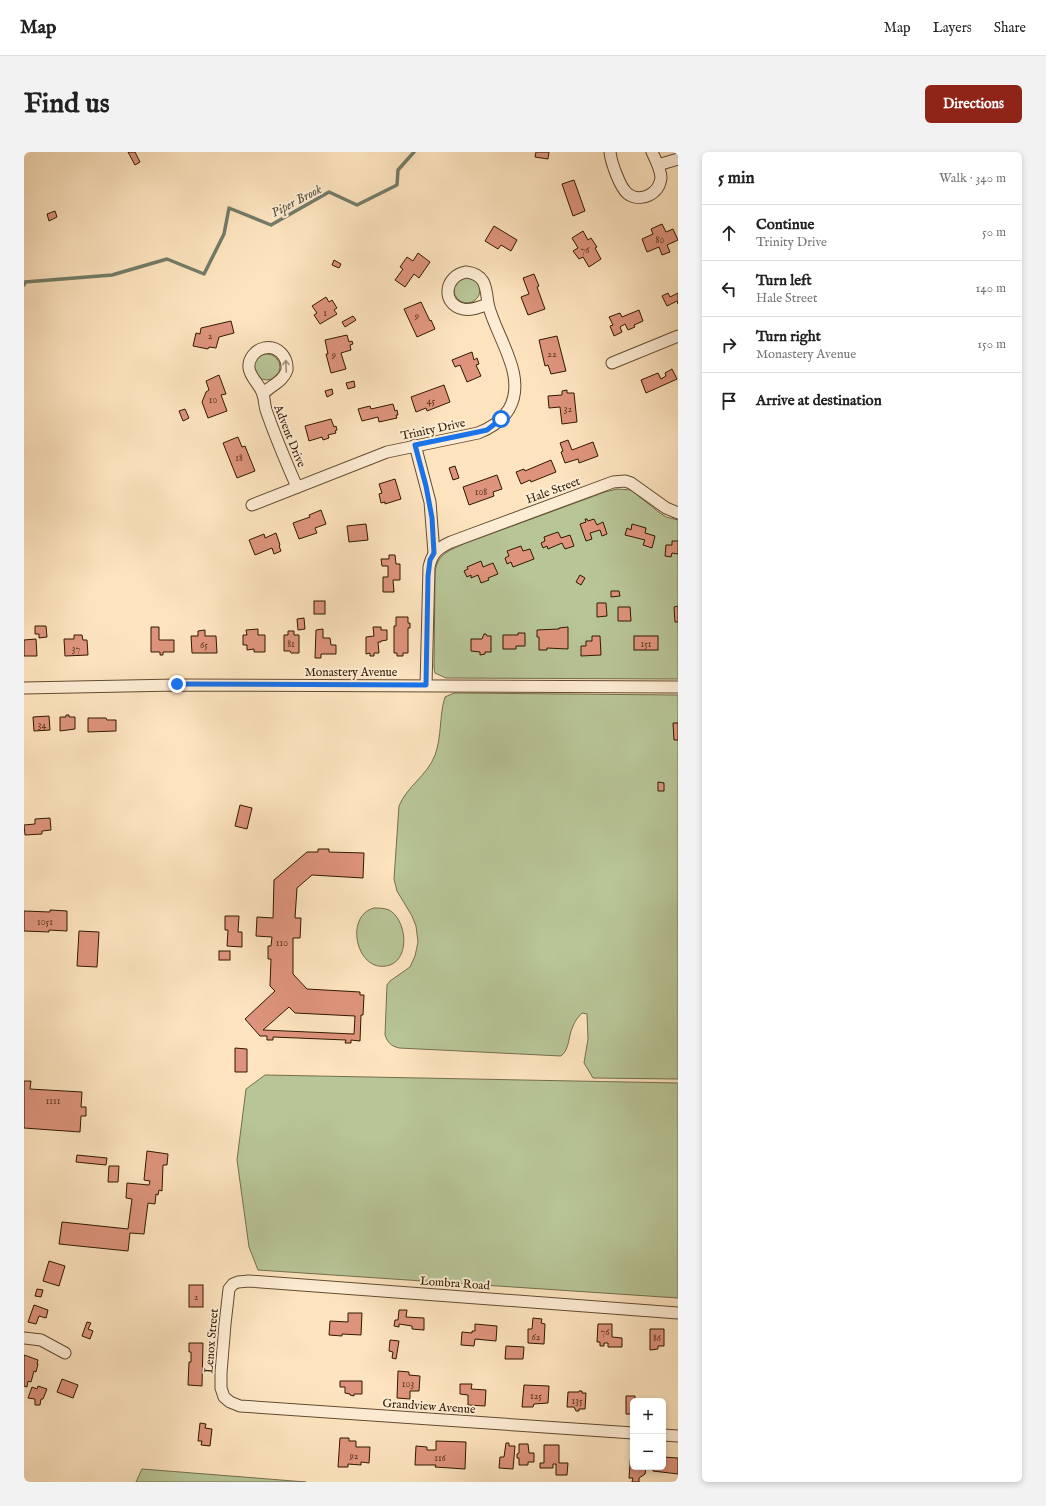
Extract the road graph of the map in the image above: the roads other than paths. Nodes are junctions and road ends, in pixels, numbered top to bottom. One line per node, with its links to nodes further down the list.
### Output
1 (610, 152): 4 (street)
2 (652, 152): 4 (street)
3 (678, 159): 4 (street)
4 (658, 165)
5 (488, 304): 9 (street, Trinity Drive)
6 (678, 336): 7 (street)
7 (612, 363)
8 (263, 394): 10 (street, Advent Drive)
9 (415, 445): 10 (street, Trinity Drive); 13 (street)
10 (297, 487): 11 (street, Trinity Drive)
11 (252, 505)
12 (678, 513): 13 (street, Hale Street)
13 (434, 553): 14 (street)
14 (426, 685): 15 (street, Monastery Avenue); 16 (street, Monastery Avenue)
15 (678, 687)
16 (24, 688)
17 (231, 1286): 18 (street, Lombra Road); 21 (street, Lenox Street)
18 (678, 1313)
19 (24, 1338): 20 (street)
20 (65, 1353)
21 (225, 1398): 22 (street, Grandview Avenue)
22 (630, 1433)
23 (666, 1435): 24 (street)
24 (678, 1436)

